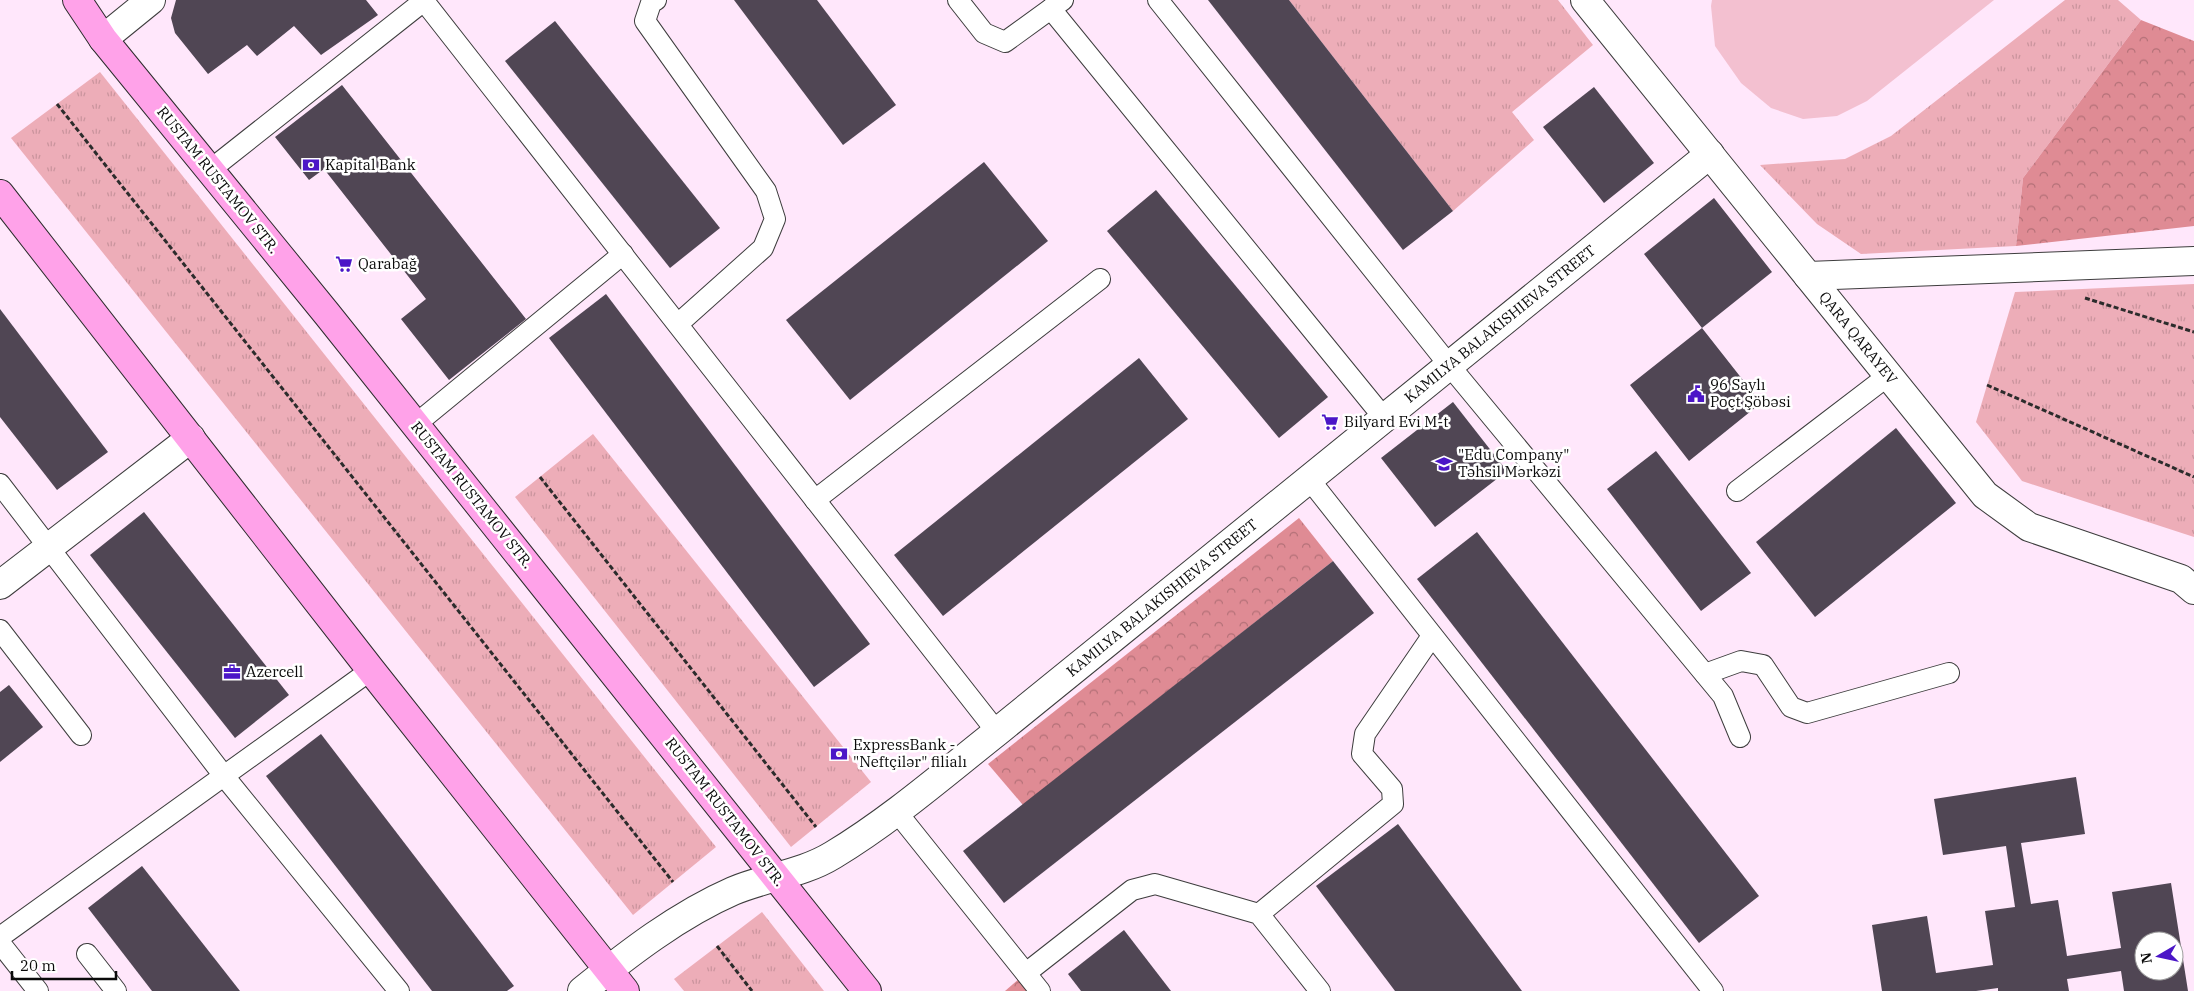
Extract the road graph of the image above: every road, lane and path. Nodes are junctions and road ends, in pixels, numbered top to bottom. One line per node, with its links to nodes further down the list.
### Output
1 (77, 0): 9 (main road, RUSTAM RUSTAMOV STR.)
2 (151, 0): 9 (street)
3 (425, 0): 12 (lane); 14 (lane)
4 (656, 0): 19 (lane)
5 (958, 0): 8 (lane)
6 (1158, 0): 21 (lane)
7 (1585, 0): 11 (street, QARA QARAYEV)
8 (1057, 4): 24 (lane)
9 (103, 39): 12 (main road, RUSTAM RUSTAMOV STR.)
10 (56, 104): 48 (path)
11 (1710, 154): 16 (street, QARA QARAYEV); 21 (street, KAMILYA BALAKISHIEVA STREET)
12 (210, 170): 25 (main road, RUSTAM RUSTAMOV STR.)
13 (0, 194): 26 (main road)
14 (623, 254): 19 (lane); 25 (lane)
15 (2194, 261): 16 (street)
16 (1808, 276): 22 (street, QARA QARAYEV)
17 (1100, 279): 32 (lane)
18 (2076, 296): 20 (path)
19 (678, 324): 32 (lane)
20 (2194, 332)
21 (1449, 366): 24 (street, KAMILYA BALAKISHIEVA STREET); 40 (lane)
22 (1889, 375): 31 (lane); 35 (street, QARA QARAYEV)
23 (1987, 385): 28 (path)
24 (1384, 418): 29 (street, KAMILYA BALAKISHIEVA STREET)
25 (416, 424): 47 (main road, RUSTAM RUSTAMOV STR.)
26 (191, 438): 33 (street); 38 (main road)
27 (540, 477): 46 (path)
28 (2194, 477)
29 (1309, 479): 37 (lane); 41 (street, KAMILYA BALAKISHIEVA STREET)
30 (0, 484): 33 (lane)
31 (1737, 491)
32 (815, 500): 41 (lane)
33 (49, 547): 34 (street); 44 (lane)
34 (0, 585)
35 (2194, 590)
36 (0, 630): 42 (lane)
37 (1432, 636): 49 (lane); 65 (lane)
38 (371, 670): 44 (lane); 54 (main road)
39 (1949, 673): 40 (lane)
40 (1705, 674): 43 (lane)
41 (997, 732): 45 (street, KAMILYA BALAKISHIEVA STREET)
42 (81, 735)
43 (1740, 737)
44 (224, 776): 50 (lane); 58 (lane)
45 (896, 811): 47 (street, KAMILYA BALAKISHIEVA STREET); 55 (lane)
46 (816, 827)
47 (777, 878): 54 (street, KAMILYA BALAKISHIEVA STREET); 62 (main road, RUSTAM RUSTAMOV STR.)
48 (673, 882)
49 (1259, 914): 55 (lane); 64 (lane)
50 (0, 937)
51 (0, 943): 56 (lane)
52 (717, 946): 61 (path)
53 (87, 954): 57 (lane)
54 (608, 970): 59 (street, KAMILYA BALAKISHIEVA STREET); 60 (main road)
55 (1026, 973): 63 (lane)
56 (38, 991)
57 (116, 991)
58 (398, 991)
59 (582, 991)
60 (625, 991)
61 (752, 991)
62 (867, 991)
63 (1040, 991)
64 (1320, 991)
65 (1713, 991)

